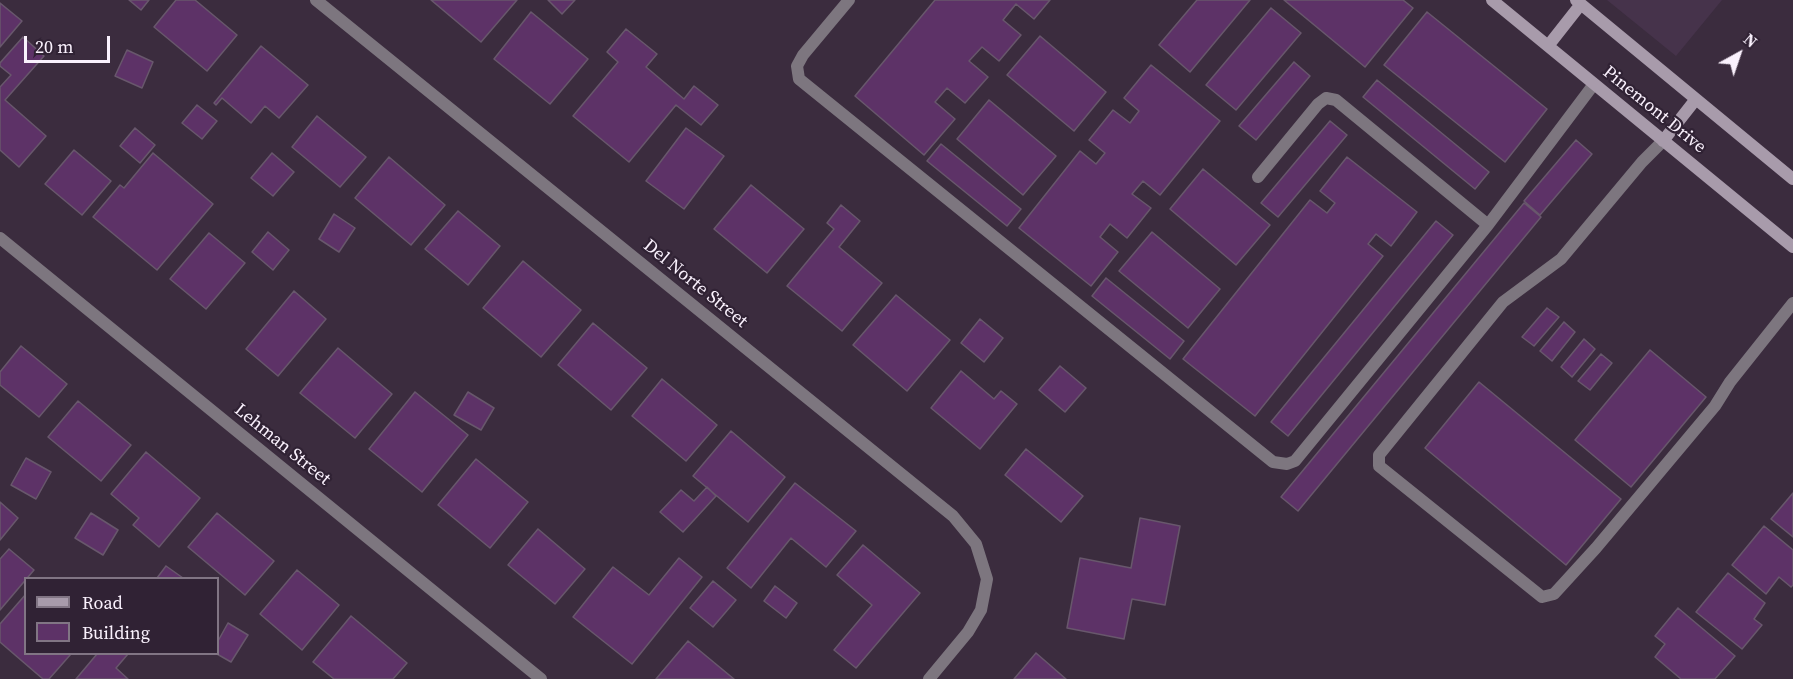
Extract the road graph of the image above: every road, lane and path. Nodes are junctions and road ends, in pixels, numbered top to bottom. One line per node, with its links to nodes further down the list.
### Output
1 (316, 0): 16 (street, Del Norte Street)
2 (849, 0): 11 (street)
3 (1492, 0): 5 (main road, Pinemont Drive)
4 (1580, 2): 5 (main road); 7 (main road, Pinemont Drive)
5 (1548, 46): 6 (main road, Pinemont Drive)
6 (1594, 84): 8 (main road, Pinemont Drive); 11 (street)
7 (1696, 99): 8 (main road); 10 (main road, Pinemont Drive)
8 (1664, 141): 13 (main road, Pinemont Drive); 14 (street)
9 (1258, 177): 11 (street)
10 (1793, 179)
11 (1488, 225)
12 (0, 238): 15 (street, Lehman Street)
13 (1793, 247)
14 (1793, 303)
15 (540, 679)
16 (929, 679)

